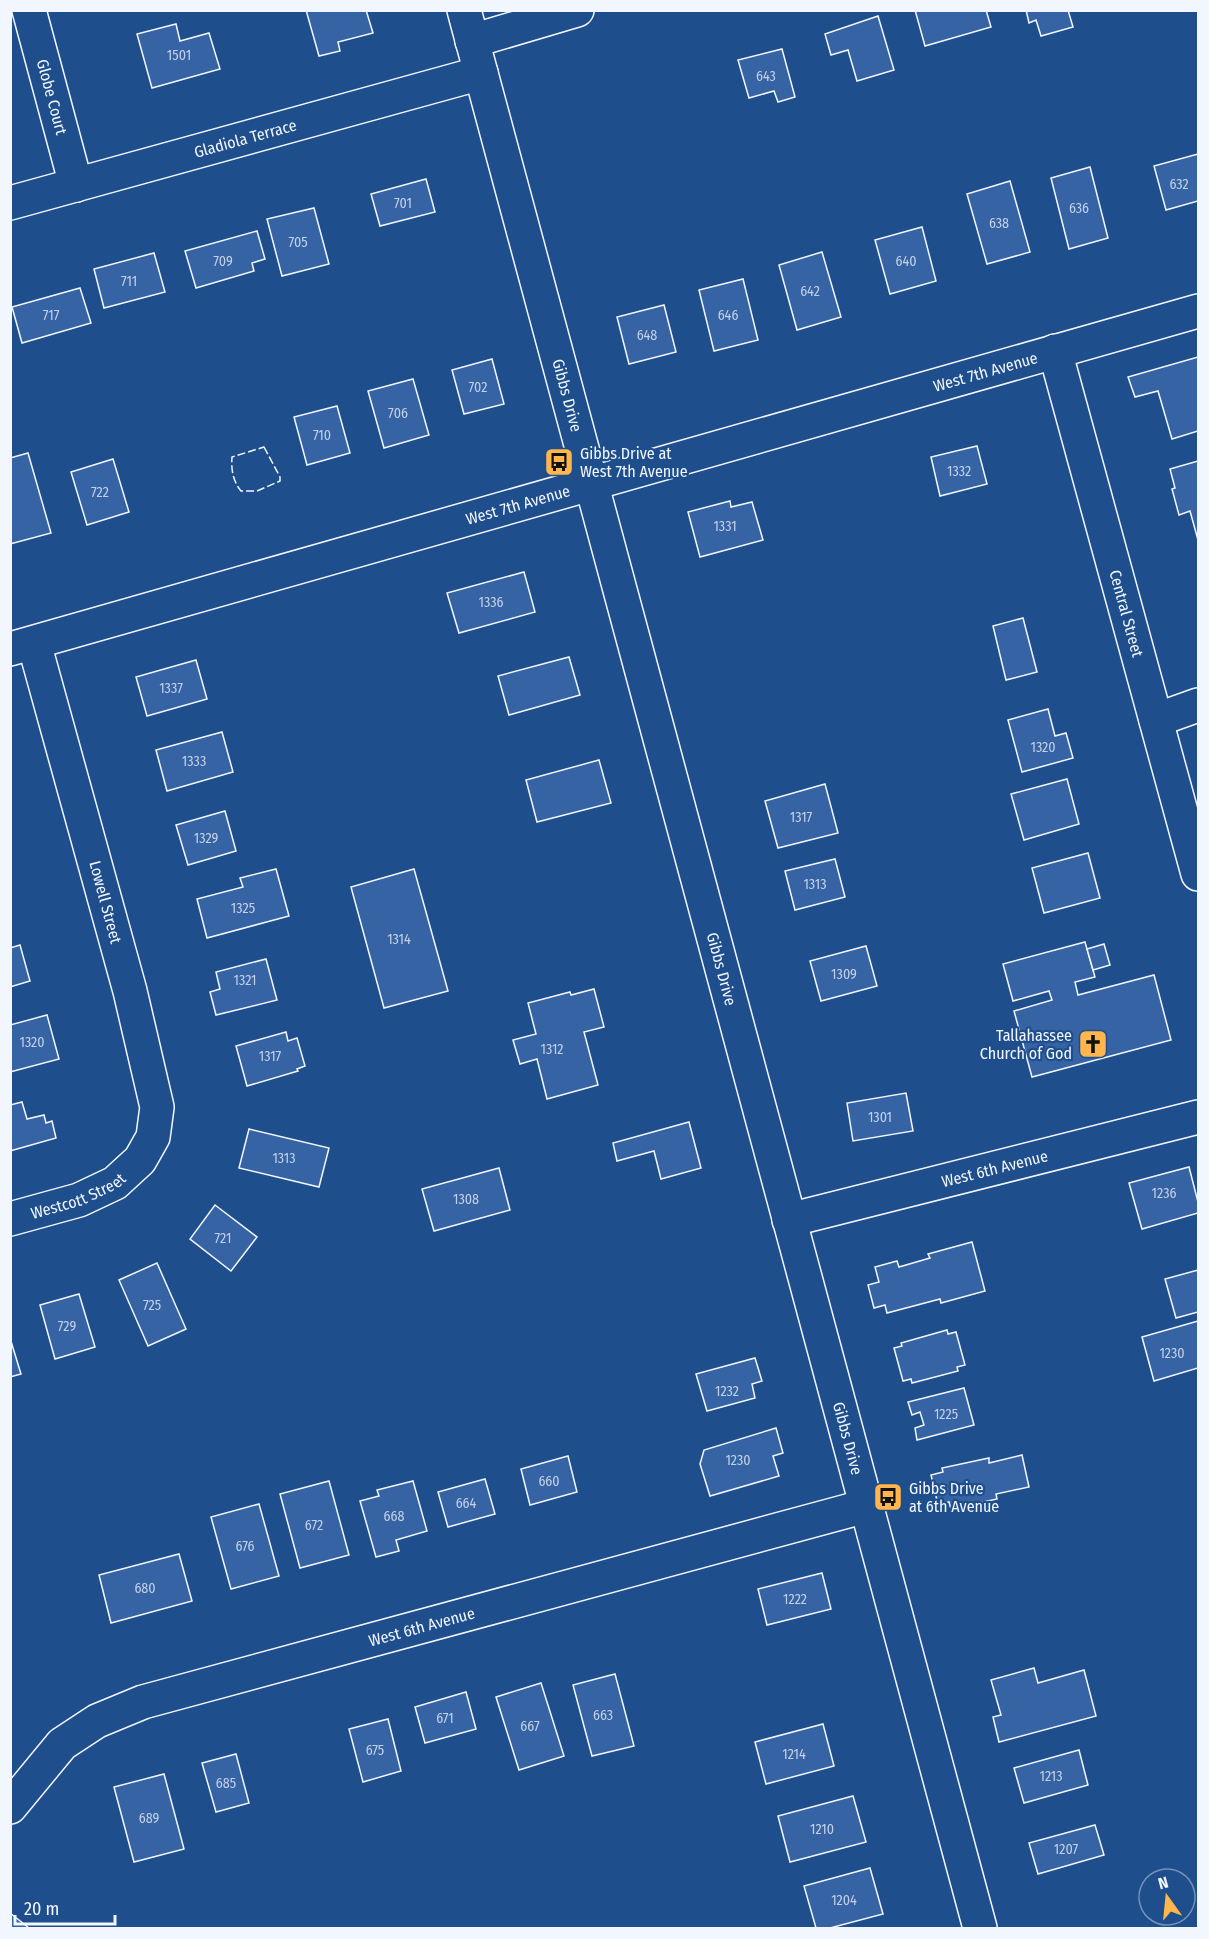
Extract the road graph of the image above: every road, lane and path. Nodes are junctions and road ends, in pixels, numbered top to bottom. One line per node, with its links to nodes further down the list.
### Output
1 (29, 10): 5 (street, Globe Court)
2 (577, 10): 3 (street)
3 (468, 26): 4 (street, Gibbs Drive)
4 (481, 73): 5 (street, Gladiola Terrace); 9 (street, Gibbs Drive)
5 (76, 185): 6 (street, Gladiola Terrace)
6 (10, 203)
7 (1198, 311): 8 (street, West 7th Avenue)
8 (1054, 351): 9 (street, West 7th Avenue); 12 (street, Central Street)
9 (591, 483): 10 (street, West 7th Avenue); 17 (street, Gibbs Drive)
10 (22, 646): 15 (street, Lowell Street)
11 (1198, 705): 12 (street)
12 (1156, 720): 13 (street, Central Street)
13 (1198, 874)
14 (1198, 1117): 17 (street, West 6th Avenue)
15 (140, 1160): 16 (street, Westcott Street)
16 (10, 1220)
17 (789, 1220): 18 (street, Gibbs Drive)
18 (866, 1506): 19 (street, West 6th Avenue); 20 (street, Gibbs Drive)
19 (10, 1807)
20 (980, 1929)

